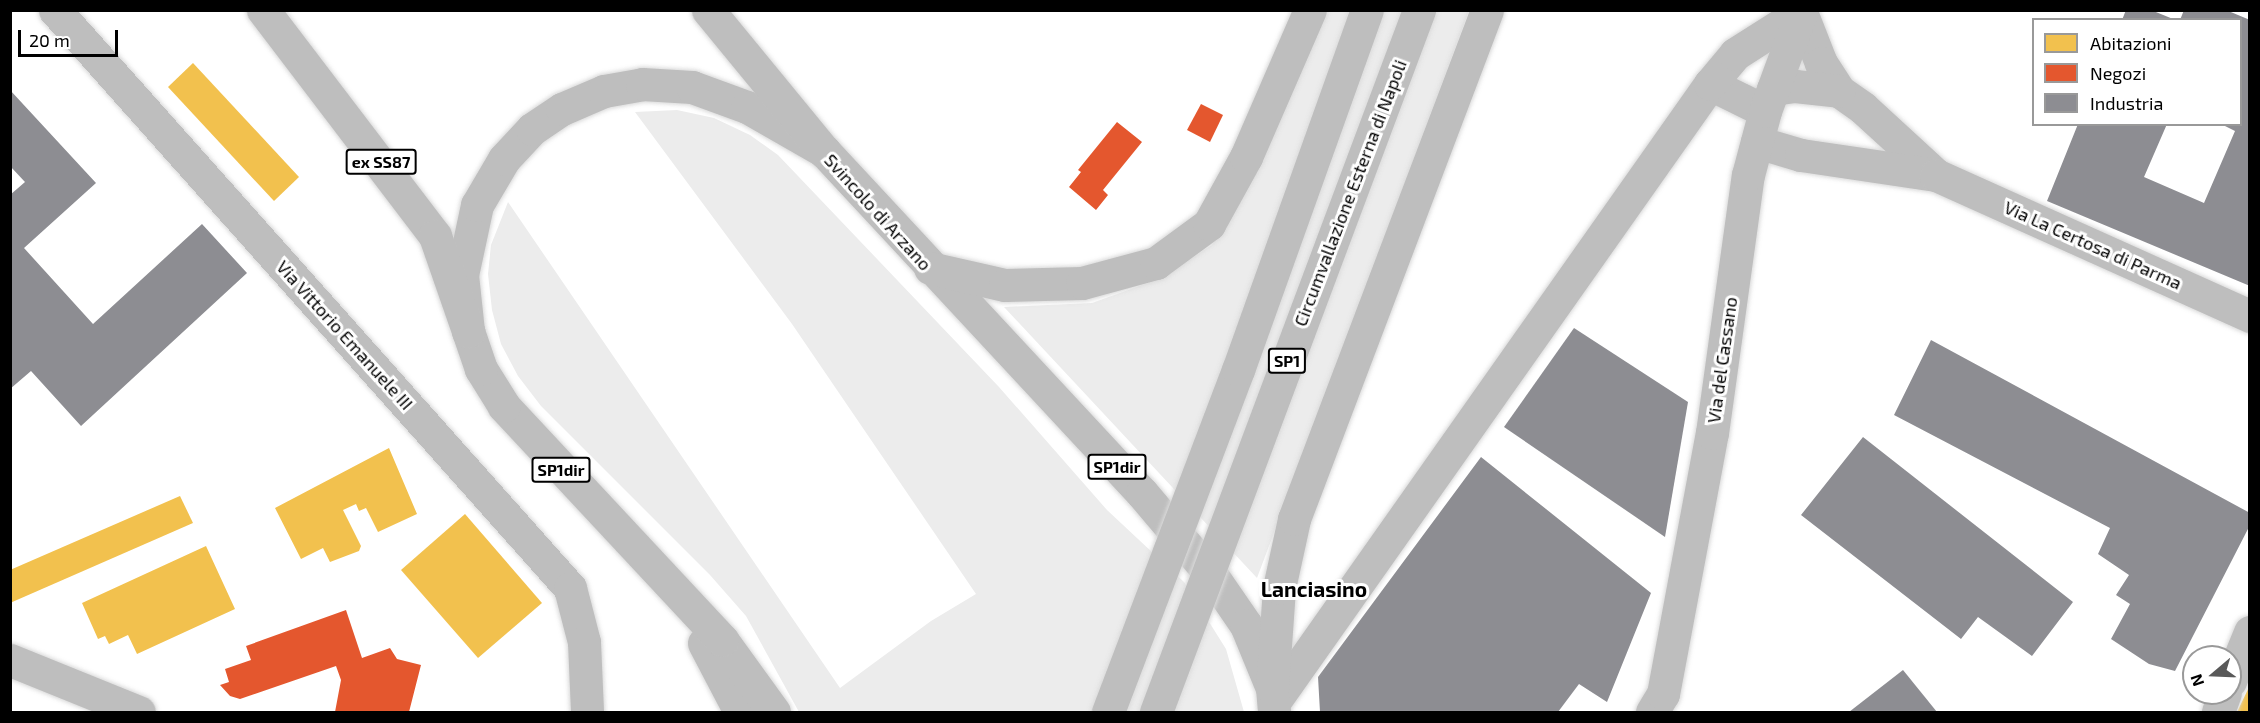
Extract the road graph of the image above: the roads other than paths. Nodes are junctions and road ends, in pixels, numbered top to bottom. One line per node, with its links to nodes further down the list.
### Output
1 (56, 10): 22 (main road, Via Vittorio Emanuele III)
2 (263, 10): 17 (main road, ex SS87)
3 (708, 10): 13 (main road)
4 (1310, 10): 15 (main road)
5 (1367, 10): 28 (main road, SP1, bridge)
6 (1419, 10): 29 (main road, Circumvallazione Esterna di Napoli / SP1, bridge)
7 (1487, 10): 23 (main road)
8 (1801, 11): 9 (main road); 10 (main road, Via La Certosa di Parma); 11 (main road, Via del Cassano)
9 (1710, 84): 11 (main road); 23 (main road)
10 (1839, 91): 11 (main road, Via La Certosa di Parma); 14 (main road, Via La Certosa di Parma)
11 (1769, 100): 12 (main road, Via del Cassano)
12 (1757, 142): 14 (main road, Via La Certosa di Parma); 30 (main road, Via del Cassano)
13 (824, 151): 15 (main road, Svincolo di Arzano / SP1dir); 17 (main road, Svincolo di Arzano / SP1dir)
14 (1936, 175): 16 (main road, Via La Certosa di Parma)
15 (930, 268): 23 (main road, Svincolo di Arzano / SP1dir)
16 (2250, 316)
17 (468, 331): 18 (main road, Svincolo di Arzano / SP1dir)
18 (679, 594): 26 (main road); 27 (main road, Svincolo di Arzano / SP1dir)
19 (2250, 632): 20 (main road)
20 (2242, 652)
21 (10, 660): 24 (main road)
22 (586, 697): 25 (main road, Via Vittorio Emanuele III)
23 (1273, 701)
24 (132, 711)
25 (574, 712)
26 (740, 712)
27 (774, 712)
28 (1108, 712)
29 (1156, 712)
30 (1652, 712)

